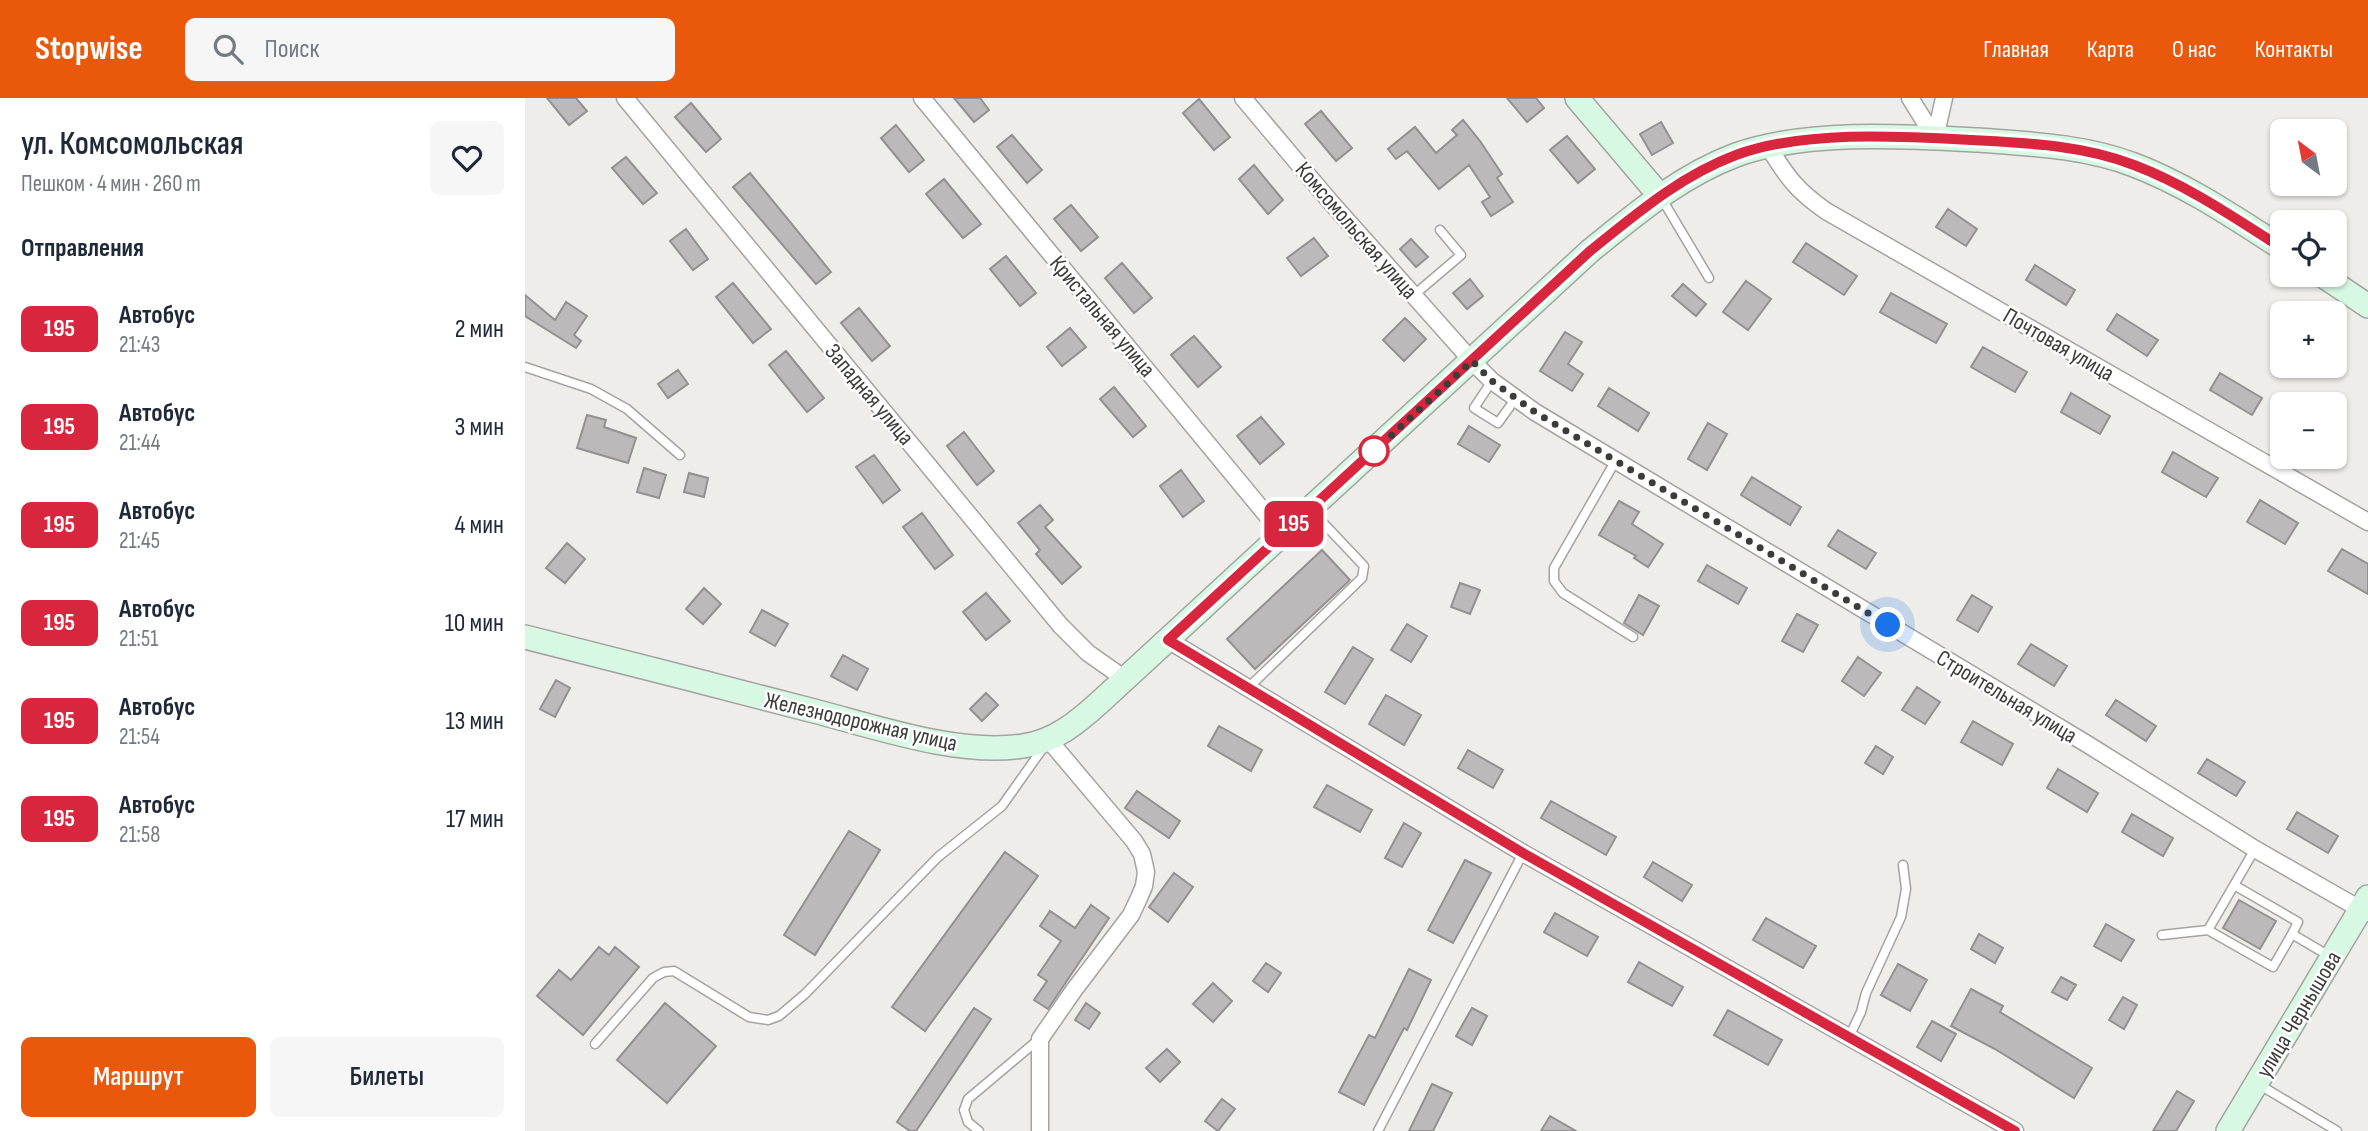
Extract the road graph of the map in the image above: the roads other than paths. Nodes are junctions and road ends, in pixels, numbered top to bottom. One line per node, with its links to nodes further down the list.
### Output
1 (922, 98): 24 (street, Кристальная улица)
2 (1243, 98): 14 (street, Комсомольская улица)
3 (1577, 98): 9 (main road)
4 (1910, 98): 7 (street)
5 (1944, 98): 7 (street)
6 (630, 100): 28 (street, Западная улица)
7 (1935, 138): 8 (main road, Железнодорожная улица); 11 (main road, Железнодорожная улица)
8 (1768, 146): 9 (main road, Железнодорожная улица); 23 (street, Почтовая улица)
9 (1660, 195): 12 (lane); 16 (main road, Железнодорожная улица)
10 (1440, 230): 14 (lane)
11 (2270, 241)
12 (1709, 278)
13 (2340, 287): 15 (main road)
14 (1414, 295): 16 (street, Комсомольская улица)
15 (2368, 306)
16 (1472, 361): 18 (street, Строительная улица); 22 (main road, Железнодорожная улица)
17 (525, 367): 20 (lane)
18 (1492, 381): 19 (street, Строительная улица); 19 (lane)
19 (1516, 398): 21 (street, Строительная улица)
20 (680, 455)
21 (1616, 460): 26 (lane); 31 (street, Строительная улица)
22 (1310, 509): 24 (main road, Железнодорожная улица); 29 (lane)
23 (2368, 522)
24 (1283, 535): 27 (main road, Железнодорожная улица)
25 (525, 637): 30 (main road, Железнодорожная улица)
26 (1633, 638)
27 (1168, 640): 28 (main road, Железнодорожная улица); 29 (street)
28 (1125, 679): 30 (main road, Железнодорожная улица)
29 (1247, 689): 32 (street)
30 (1048, 739): 41 (street); 42 (lane)
31 (2255, 849): 34 (lane); 35 (street, Строительная улица)
32 (1523, 853): 40 (street); 46 (lane)
33 (1903, 865): 40 (lane)
34 (2234, 886): 36 (lane); 37 (lane)
35 (2365, 907): 39 (main road, улица Чернышова)
36 (2208, 930): 37 (lane); 38 (lane)
37 (2292, 934): 39 (lane)
38 (2162, 935)
39 (2332, 957): 43 (main road, улица Чернышова)
40 (1849, 1037): 47 (street)
41 (1040, 1039): 44 (lane); 45 (street)
42 (595, 1044)
43 (2257, 1083): 48 (main road, улица Чернышова); 49 (lane)
44 (979, 1131)
45 (1040, 1131)
46 (1378, 1131)
47 (2015, 1131)
48 (2228, 1131)
49 (2337, 1131)

